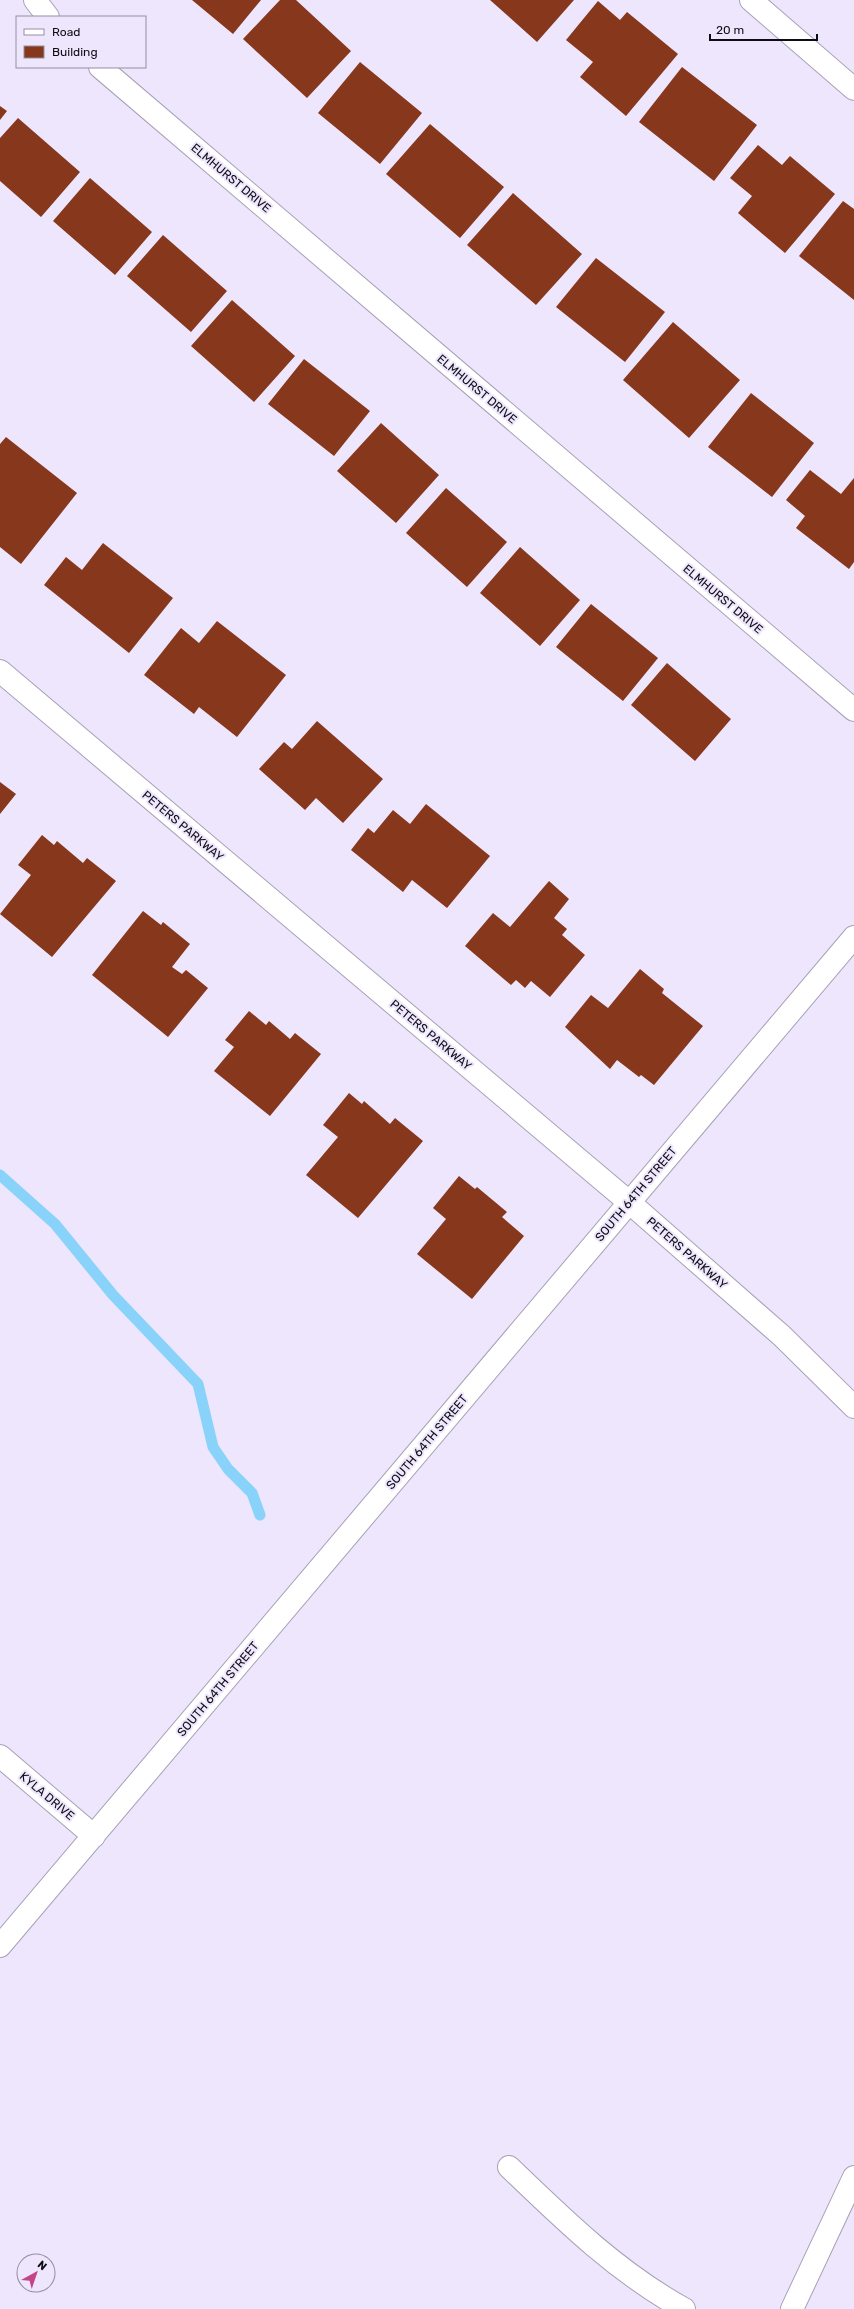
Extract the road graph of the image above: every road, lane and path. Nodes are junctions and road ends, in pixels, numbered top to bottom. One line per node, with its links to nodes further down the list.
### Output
1 (35, 0): 3 (street)
2 (751, 0): 5 (street)
3 (47, 16)
4 (101, 68): 7 (street, ELMHURST DRIVE)
5 (854, 89)
6 (0, 671): 9 (street, PETERS PARKWAY)
7 (854, 710)
8 (854, 937): 9 (street, SOUTH 64TH STREET)
9 (630, 1203): 10 (street, PETERS PARKWAY); 12 (street, SOUTH 64TH STREET)
10 (854, 1407)
11 (0, 1756): 12 (street, KYLA DRIVE)
12 (94, 1836): 13 (street, SOUTH 64TH STREET)
13 (0, 1946)
14 (509, 2168): 16 (street)
15 (854, 2177): 17 (street)
16 (684, 2309)
17 (792, 2309)

